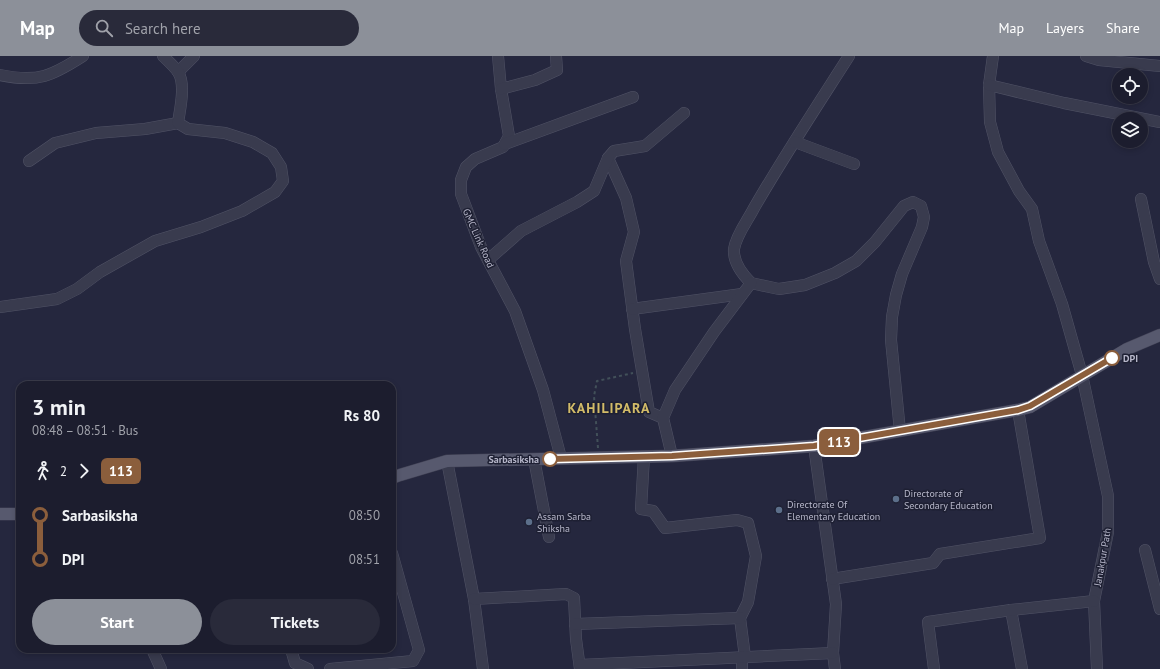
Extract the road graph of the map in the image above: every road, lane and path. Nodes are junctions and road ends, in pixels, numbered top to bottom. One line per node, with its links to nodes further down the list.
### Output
1 (83, 56): 11 (street)
2 (163, 56): 10 (street)
3 (194, 56): 10 (street)
4 (498, 56): 13 (street)
5 (556, 56): 13 (street)
6 (849, 56): 18 (street)
7 (993, 56): 12 (street, Janakpur Path)
8 (1086, 56): 9 (street)
9 (1160, 66)
10 (178, 72): 17 (street)
11 (0, 75)
12 (989, 85): 16 (street); 32 (street, Janakpur Path)
13 (501, 88): 19 (street)
14 (633, 97): 19 (street, GMC Link Road)
15 (684, 113): 20 (street)
16 (1160, 122)
17 (178, 123): 21 (street); 28 (street)
18 (795, 142): 22 (street); 26 (street)
19 (505, 144): 24 (street, GMC Link Road)
20 (608, 158): 24 (street); 29 (street)
21 (29, 162)
22 (854, 164)
23 (1141, 199): 25 (street)
24 (488, 260): 40 (street, GMC Link Road)
25 (1160, 279)
26 (751, 283): 27 (street); 35 (street)
27 (742, 294): 29 (street); 34 (street)
28 (0, 307)
29 (632, 309): 31 (street)
30 (1160, 337): 32 (main road)
31 (642, 371): 34 (street); 37 (path)
32 (1082, 375): 33 (main road); 51 (street, Janakpur Path)
33 (1018, 410): 35 (main road); 49 (street)
34 (663, 418): 39 (street)
35 (900, 431): 36 (main road)
36 (814, 446): 39 (main road); 49 (street)
37 (598, 451)
38 (644, 456): 39 (main road); 40 (main road); 54 (street)
39 (672, 456)
40 (561, 458): 41 (main road)
41 (534, 459): 42 (main road); 46 (street)
42 (447, 461): 43 (main road); 50 (street)
43 (396, 476)
44 (0, 514): 45 (main road)
45 (16, 514)
46 (549, 537)
47 (1145, 550): 52 (street)
48 (396, 567): 60 (street)
49 (832, 579): 58 (street)
50 (474, 599): 55 (street); 65 (street)
51 (1094, 602): 53 (street); 70 (street, Janakpur Path)
52 (1160, 609)
53 (1011, 610): 68 (street); 69 (street)
54 (740, 618): 55 (street); 59 (street)
55 (575, 624): 61 (street)
56 (154, 653): 62 (street)
57 (292, 653): 63 (street)
58 (833, 653): 59 (street); 67 (street)
59 (743, 657): 61 (street); 66 (street)
60 (414, 665): 64 (street)
61 (580, 667)
62 (160, 669)
63 (308, 669)
64 (330, 669)
65 (483, 669)
66 (742, 669)
67 (835, 669)
68 (934, 669)
69 (1022, 669)
70 (1097, 669)

